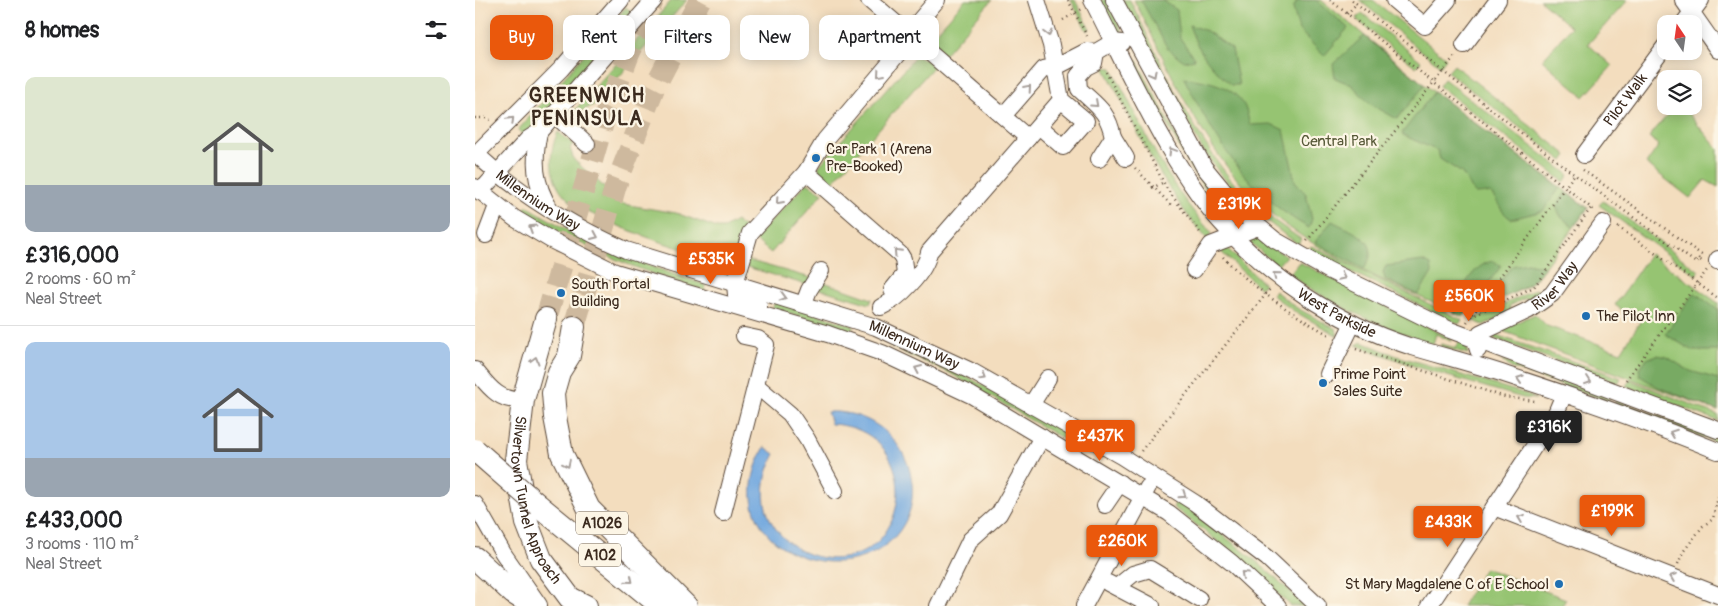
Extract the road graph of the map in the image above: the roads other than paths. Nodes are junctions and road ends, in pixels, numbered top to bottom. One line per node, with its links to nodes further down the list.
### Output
1 (621, 0): 30 (street, one-way to 1)
2 (653, 0): 24 (street)
3 (869, 0): 12 (street)
4 (937, 0): 13 (street)
5 (1037, 0): 22 (street, one-way to 22)
6 (1114, 0): 15 (street)
7 (1394, 0): 8 (street)
8 (1448, 0)
9 (1498, 0): 16 (street)
10 (1088, 4): 14 (street, West Parkside)
11 (1690, 9): 17 (street)
12 (886, 15)
13 (924, 15)
14 (1113, 42): 15 (street); 18 (street); 42 (street, West Parkside, one-way to 14)
15 (1137, 44): 40 (street, one-way to 40)
16 (1461, 49)
17 (1718, 50)
18 (1096, 52): 22 (street); 28 (street, one-way to 28)
19 (1657, 57): 33 (street, Pilot Walk)
20 (893, 60): 34 (street, one-way to 34)
21 (938, 60): 25 (street)
22 (1056, 67): 23 (street); 25 (street, one-way to 22)
23 (1061, 100): 27 (street); 27 (street)
24 (554, 114): 26 (street); 29 (street)
25 (1003, 116): 27 (street)
26 (539, 132): 35 (street); 38 (street)
27 (1033, 132): 47 (street)
28 (1113, 137): 31 (street); 32 (street)
29 (587, 144)
30 (475, 154): 35 (street, Millennium Way)
31 (1125, 158)
32 (1099, 159)
33 (1580, 160)
34 (806, 172): 45 (street, one-way to 45); 47 (street, one-way to 34)
35 (497, 174): 36 (street); 38 (street, Millennium Way)
36 (478, 189): 37 (street, Millennium Way)
37 (497, 206): 41 (street); 48 (street, Millennium Way, one-way to 37)
38 (553, 213): 45 (street, Millennium Way, one-way to 45)
39 (1605, 220): 54 (street, River Way)
40 (1258, 227): 42 (street); 54 (street, one-way to 54)
41 (485, 235)
42 (1233, 236): 43 (street); 50 (street, West Parkside, one-way to 42)
43 (1193, 270)
44 (821, 271): 46 (street)
45 (735, 284): 46 (street, Millennium Way, one-way to 46); 48 (street)
46 (804, 303): 52 (street, Millennium Way)
47 (881, 307): 52 (street)
48 (774, 318): 55 (street); 56 (street, Millennium Way)
49 (546, 319): 63 (highway, Silvertown Tunnel Approach, one-way to 49)
50 (1353, 322): 58 (street, West Parkside); 59 (street)
51 (574, 327): 88 (highway, Silvertown Tunnel Approach / A1026, one-way to 88)
52 (876, 327): 56 (street); 64 (street, Millennium Way, one-way to 64)
53 (744, 336): 55 (street)
54 (1476, 341): 58 (street); 65 (street, one-way to 65)
55 (766, 345): 61 (street)
56 (867, 348): 66 (street, Millennium Way, one-way to 56)
57 (475, 370): 63 (street)
58 (1492, 370): 62 (street, West Parkside, one-way to 58)
59 (1328, 374)
60 (1048, 378): 64 (street)
61 (757, 386): 71 (street); 76 (street)
62 (1564, 394): 68 (street, West Parkside, one-way to 62); 75 (street)
63 (523, 400): 86 (highway, Silvertown Tunnel Approach)
64 (1031, 405): 69 (street, Millennium Way)
65 (1718, 430)
66 (1042, 437): 70 (street, Millennium Way); 89 (street)
67 (475, 450): 87 (highway, A102, one-way to 87, bridge)
68 (1718, 452)
69 (1154, 476): 72 (street); 93 (street, Millennium Way, one-way to 93)
70 (1120, 483): 72 (street, Millennium Way); 74 (street)
71 (835, 491)
72 (1143, 496): 79 (street); 92 (street, Millennium Way, one-way to 72)
73 (475, 504): 85 (street)
74 (1105, 505)
75 (1494, 508): 82 (street, one-way to 75); 94 (street)
76 (723, 513)
77 (475, 558): 81 (highway)
78 (475, 575): 81 (highway)
79 (1099, 578): 80 (street); 90 (street)
80 (1117, 587): 83 (street); 91 (street)
81 (513, 593): 84 (highway)
82 (1718, 595)
83 (1199, 599)
84 (534, 606)
85 (539, 606)
86 (586, 606)
87 (661, 606)
88 (686, 606)
89 (938, 606)
90 (1084, 606)
91 (1153, 606)
92 (1278, 606)
93 (1318, 606)
94 (1429, 606)

